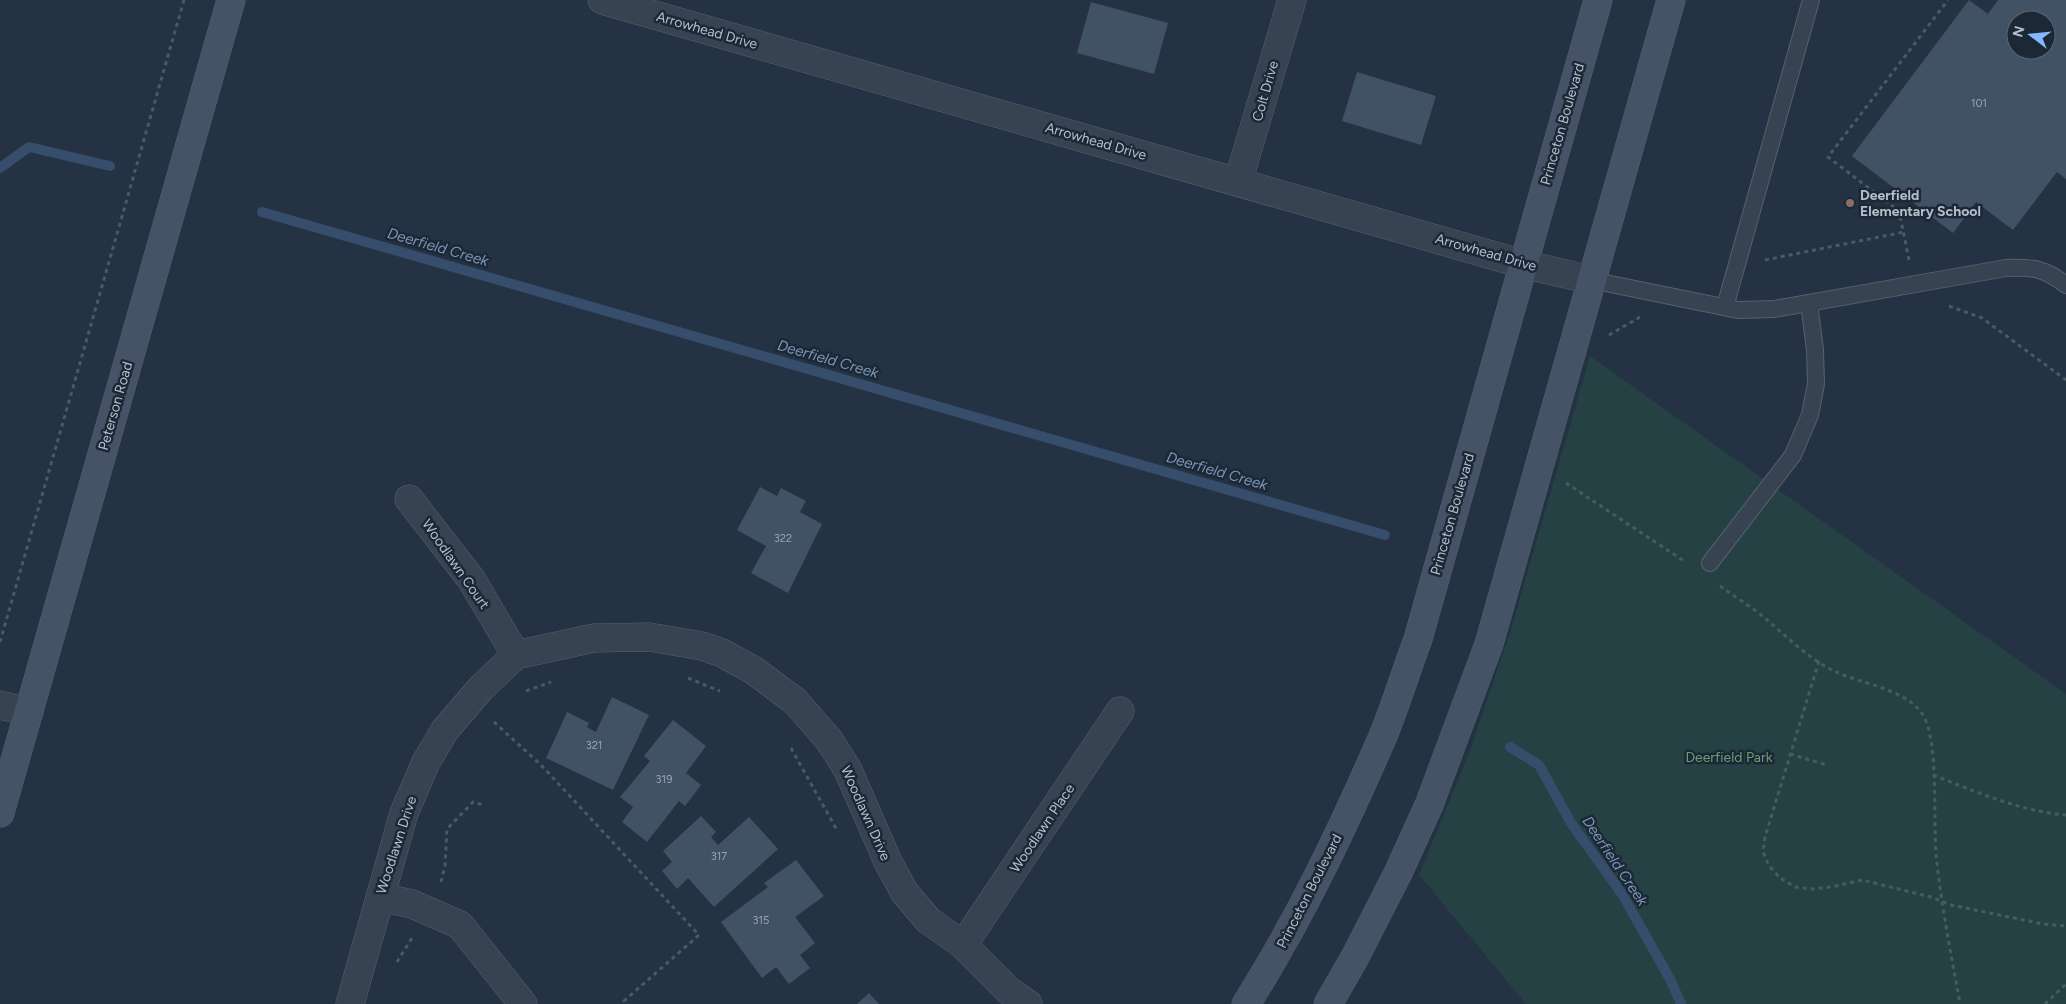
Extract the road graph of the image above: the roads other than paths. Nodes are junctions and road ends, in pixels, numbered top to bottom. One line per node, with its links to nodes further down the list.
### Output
1 (231, 0): 19 (street, Peterson Road)
2 (602, 0): 7 (street, Arrowhead Drive)
3 (1292, 0): 8 (street, Colt Drive)
4 (1598, 0): 9 (street, Princeton Boulevard)
5 (1671, 0): 10 (street)
6 (1811, 0): 13 (lane)
7 (643, 6): 8 (street, Arrowhead Drive)
8 (1238, 182): 9 (street, Arrowhead Drive)
9 (1523, 264): 10 (street, Arrowhead Drive); 26 (street, Princeton Boulevard)
10 (1591, 280): 13 (lane); 27 (street)
11 (2066, 285): 12 (lane)
12 (1809, 303): 13 (lane); 15 (lane)
13 (1725, 307)
14 (409, 499): 16 (street, Woodlawn Court)
15 (1710, 563)
16 (516, 655): 21 (street, Woodlawn Drive); 22 (street, Woodlawn Drive)
17 (0, 705): 19 (street)
18 (1120, 711): 22 (street, Woodlawn Place)
19 (29, 712): 20 (street, Peterson Road)
20 (0, 813)
21 (380, 897): 24 (street, Woodlawn Drive); 25 (street)
22 (963, 945): 23 (street, Woodlawn Drive)
23 (1012, 1000)
24 (350, 1004)
25 (523, 1004)
26 (1246, 1004)
27 (1328, 1004)

